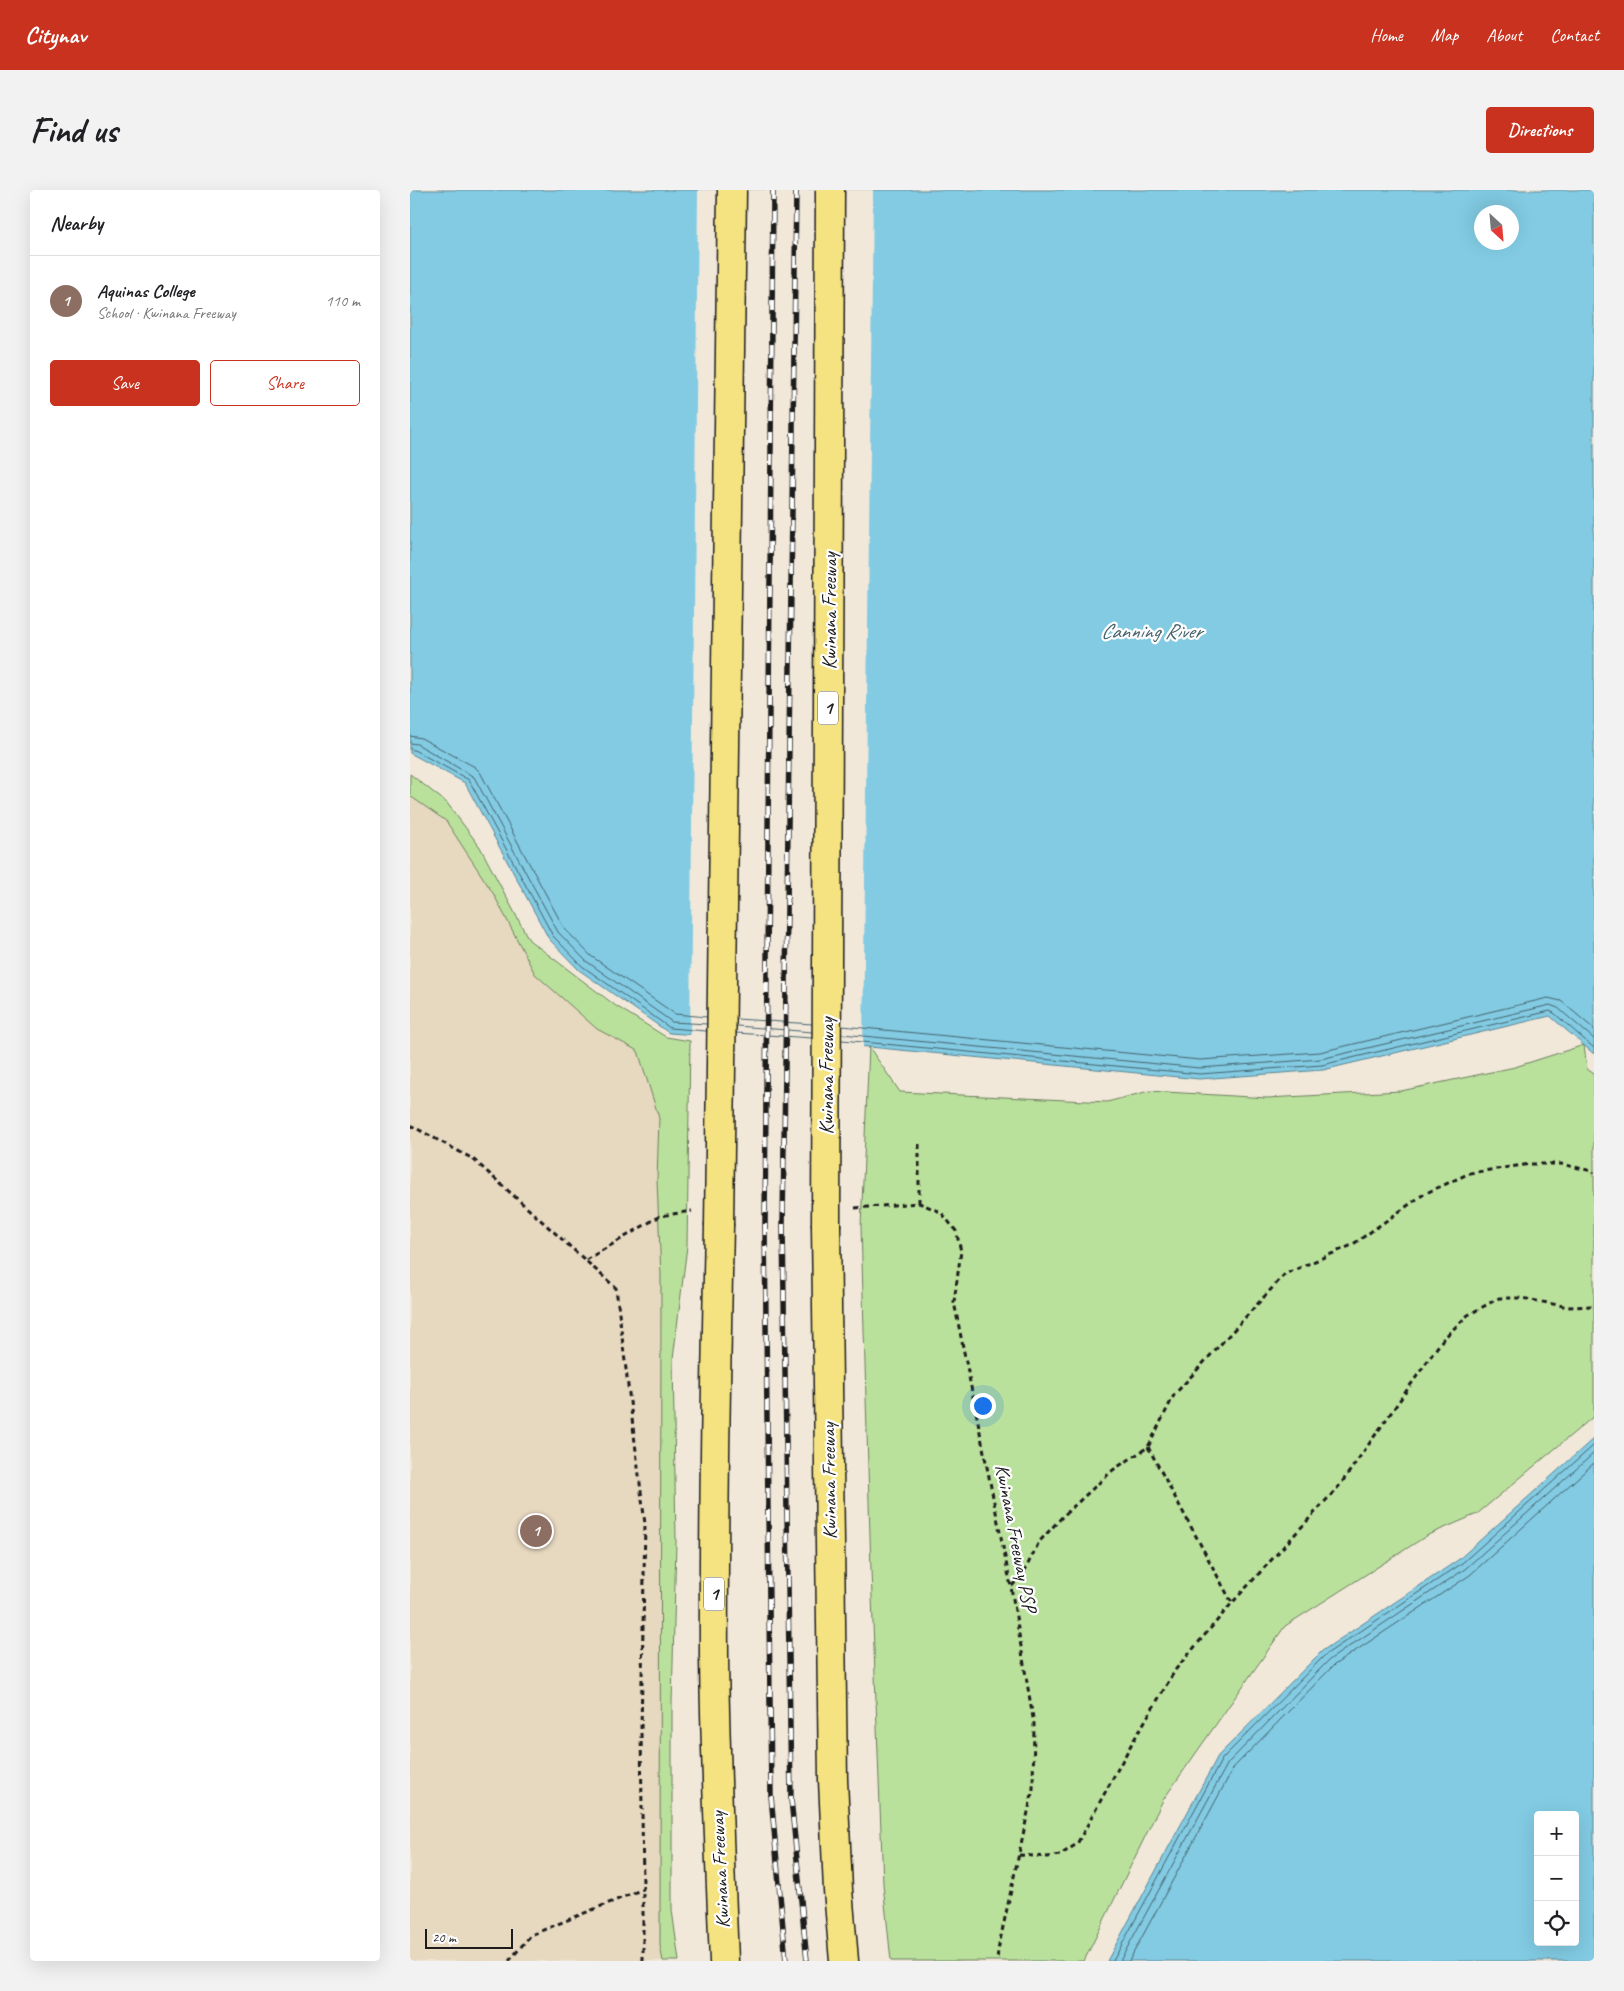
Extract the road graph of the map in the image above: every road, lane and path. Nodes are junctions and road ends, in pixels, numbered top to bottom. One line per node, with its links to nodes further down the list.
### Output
1 (732, 190): 18 (highway, Kwinana Freeway / 1, bridge)
2 (830, 190): 19 (highway, Kwinana Freeway / 1, bridge)
3 (410, 1125): 9 (path)
4 (919, 1143): 6 (path)
5 (1594, 1174): 11 (path)
6 (918, 1203): 7 (path, Kwinana Freeway PSP); 12 (path, Kwinana Freeway PSP)
7 (855, 1208)
8 (683, 1212): 9 (path)
9 (586, 1260): 15 (path)
10 (1594, 1306): 13 (path)
11 (1148, 1447): 12 (path); 13 (path)
12 (1011, 1587): 14 (path, Kwinana Freeway PSP)
13 (1232, 1603): 14 (path)
14 (1019, 1855): 20 (path, Kwinana Freeway PSP)
15 (643, 1888): 16 (path); 17 (path)
16 (510, 1961)
17 (643, 1961)
18 (724, 1961)
19 (844, 1961)
20 (997, 1961)

